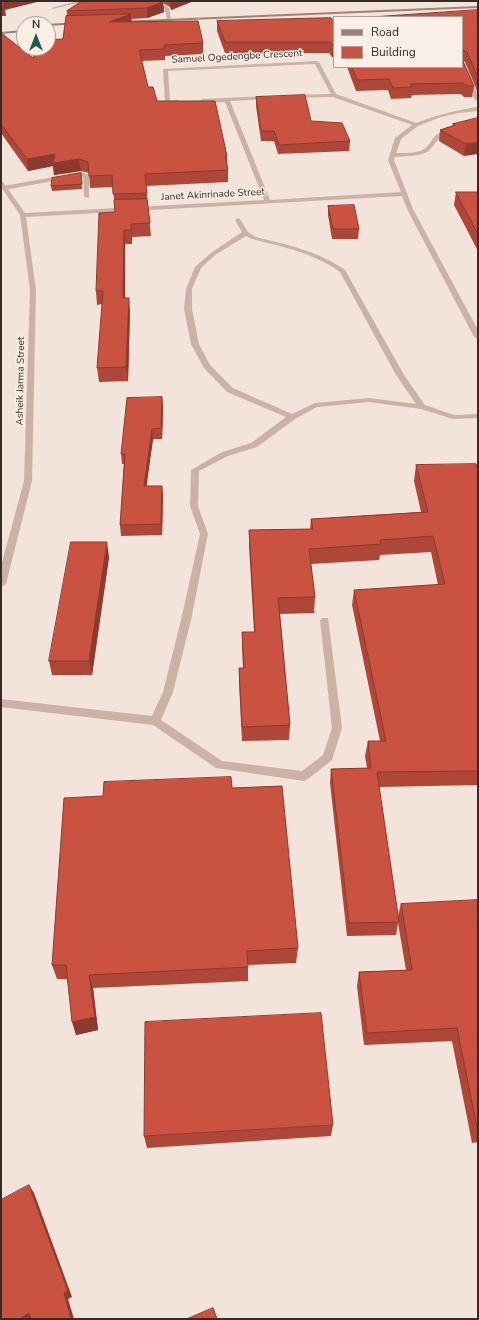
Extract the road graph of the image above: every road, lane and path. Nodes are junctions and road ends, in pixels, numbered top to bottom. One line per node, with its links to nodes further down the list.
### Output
1 (62, 1): 5 (street)
2 (84, 1): 5 (street)
3 (155, 1): 15 (street)
4 (440, 1): 9 (street)
5 (75, 3): 8 (street)
6 (478, 6): 9 (street)
7 (428, 7): 9 (street); 12 (street); 15 (street)
8 (53, 8)
9 (445, 8): 11 (street)
10 (478, 12): 11 (street)
11 (449, 13): 12 (street)
12 (432, 14): 13 (street)
13 (381, 16)
14 (333, 18): 21 (street)
15 (170, 20): 16 (street)
16 (109, 22)
17 (86, 23): 18 (street)
18 (56, 25)
19 (16, 26): 20 (street)
20 (1, 27)
21 (116, 27)
22 (78, 29): 23 (street)
23 (56, 30)
24 (16, 32): 25 (street)
25 (1, 33)
26 (463, 65): 31 (street)
27 (334, 95): 28 (street); 32 (street, Samuel Ogedengbe Crescent); 36 (street)
28 (288, 97)
29 (273, 98): 30 (street)
30 (227, 100): 33 (street); 41 (street)
31 (478, 100)
32 (183, 102)
33 (198, 102)
34 (478, 109): 36 (street)
35 (478, 124): 37 (street)
36 (416, 125): 37 (street)
37 (393, 155): 39 (street)
38 (3, 185): 40 (street); 42 (street, Asheik Jarma Street)
39 (404, 194): 41 (street, Janet Akinrinade Street); 45 (street)
40 (87, 197)
41 (268, 201): 42 (street, Janet Akinrinade Street)
42 (23, 215): 49 (street, Asheik Jarma Street)
43 (238, 220): 44 (street)
44 (246, 233): 46 (street); 47 (street)
45 (478, 337)
46 (422, 407): 47 (street); 48 (street)
47 (292, 416): 52 (street)
48 (478, 416)
49 (1, 584)
50 (325, 620): 52 (street)
51 (1, 703): 52 (street)
52 (155, 721)

